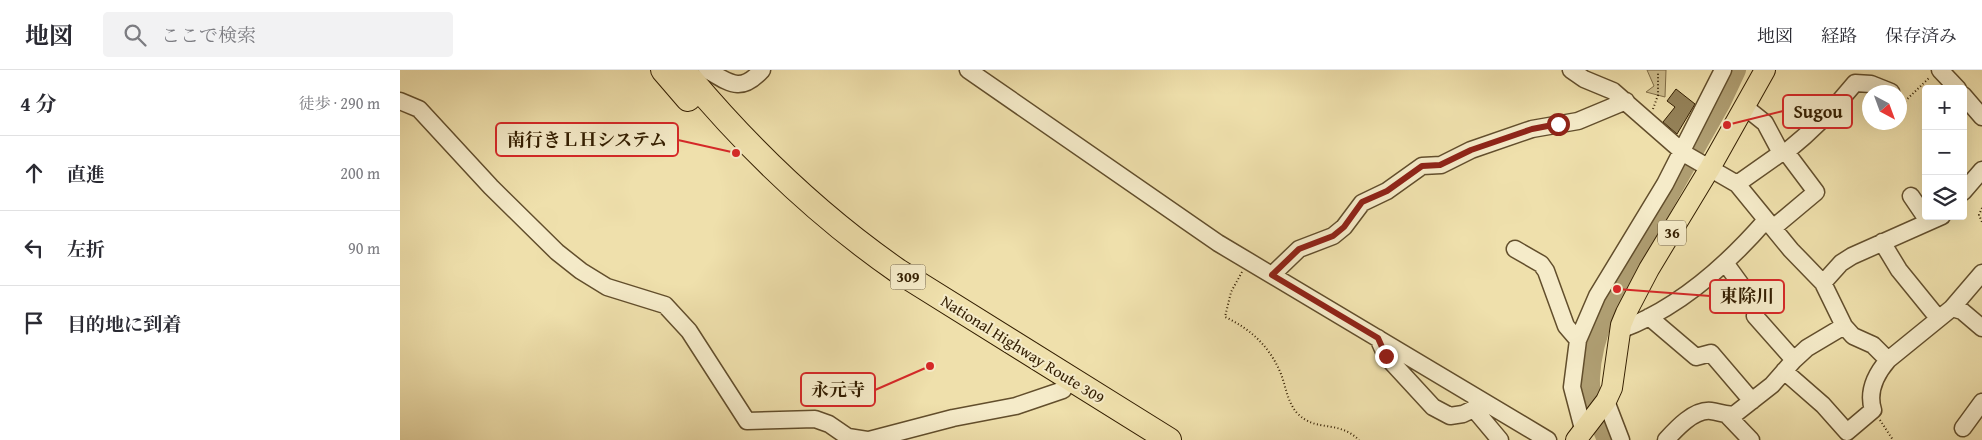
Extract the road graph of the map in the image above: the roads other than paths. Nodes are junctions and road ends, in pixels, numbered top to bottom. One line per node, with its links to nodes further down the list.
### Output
1 (663, 70): 42 (highway, National Highway Route 309 / 309)
2 (762, 70): 7 (street)
3 (968, 70): 30 (street)
4 (1571, 70): 13 (street)
5 (1723, 70): 16 (street)
6 (1766, 70): 14 (main road, 36)
7 (696, 72): 42 (highway, National Highway Route 309 / 309)
8 (1936, 73): 10 (street)
9 (1874, 85): 17 (street)
10 (1952, 85)
11 (1967, 100): 15 (street)
12 (400, 101): 50 (street)
13 (1626, 101): 16 (street); 30 (street)
14 (1745, 107): 17 (street); 18 (main road, 36)
15 (1982, 117)
16 (1683, 153): 18 (street); 39 (street)
17 (1783, 153): 20 (street); 25 (street)
18 (1707, 166): 20 (street); 37 (main road, 36)
19 (1982, 170): 21 (street)
20 (1737, 184): 25 (street)
21 (1967, 187)
22 (1912, 196): 23 (street)
23 (1922, 206)
24 (1933, 220): 26 (street)
25 (1770, 224): 28 (street); 31 (street)
26 (1882, 242): 31 (street); 34 (street)
27 (1515, 249): 39 (street)
28 (1726, 264): 33 (street); 41 (street)
29 (1982, 273): 32 (street)
30 (1272, 275): 38 (street)
31 (1823, 283): 35 (street)
32 (1952, 308): 34 (street); 36 (street)
33 (1649, 317): 37 (street); 43 (street)
34 (1938, 318): 40 (street)
35 (1844, 326): 40 (street); 41 (street)
36 (1982, 328)
37 (1620, 330): 45 (main road, 36)
38 (1378, 338): 46 (street); 46 (street)
39 (1578, 340): 49 (street)
40 (1888, 360): 41 (street)
41 (1789, 366): 43 (street)
42 (1066, 385): 50 (street); 51 (highway, National Highway Route 309 / 309); 52 (highway, National Highway Route 309 / 309)
43 (1752, 401): 47 (street)
44 (1982, 402): 48 (street)
45 (1605, 403): 49 (main road, 36); 55 (street)
46 (1480, 406): 53 (street); 54 (street)
47 (1728, 415): 56 (street); 57 (street)
48 (1963, 428)
49 (1584, 433)
50 (868, 440)
51 (1143, 440)
52 (1169, 440)
53 (1500, 440)
54 (1548, 440)
55 (1621, 440)
56 (1666, 440)
57 (1751, 440)

